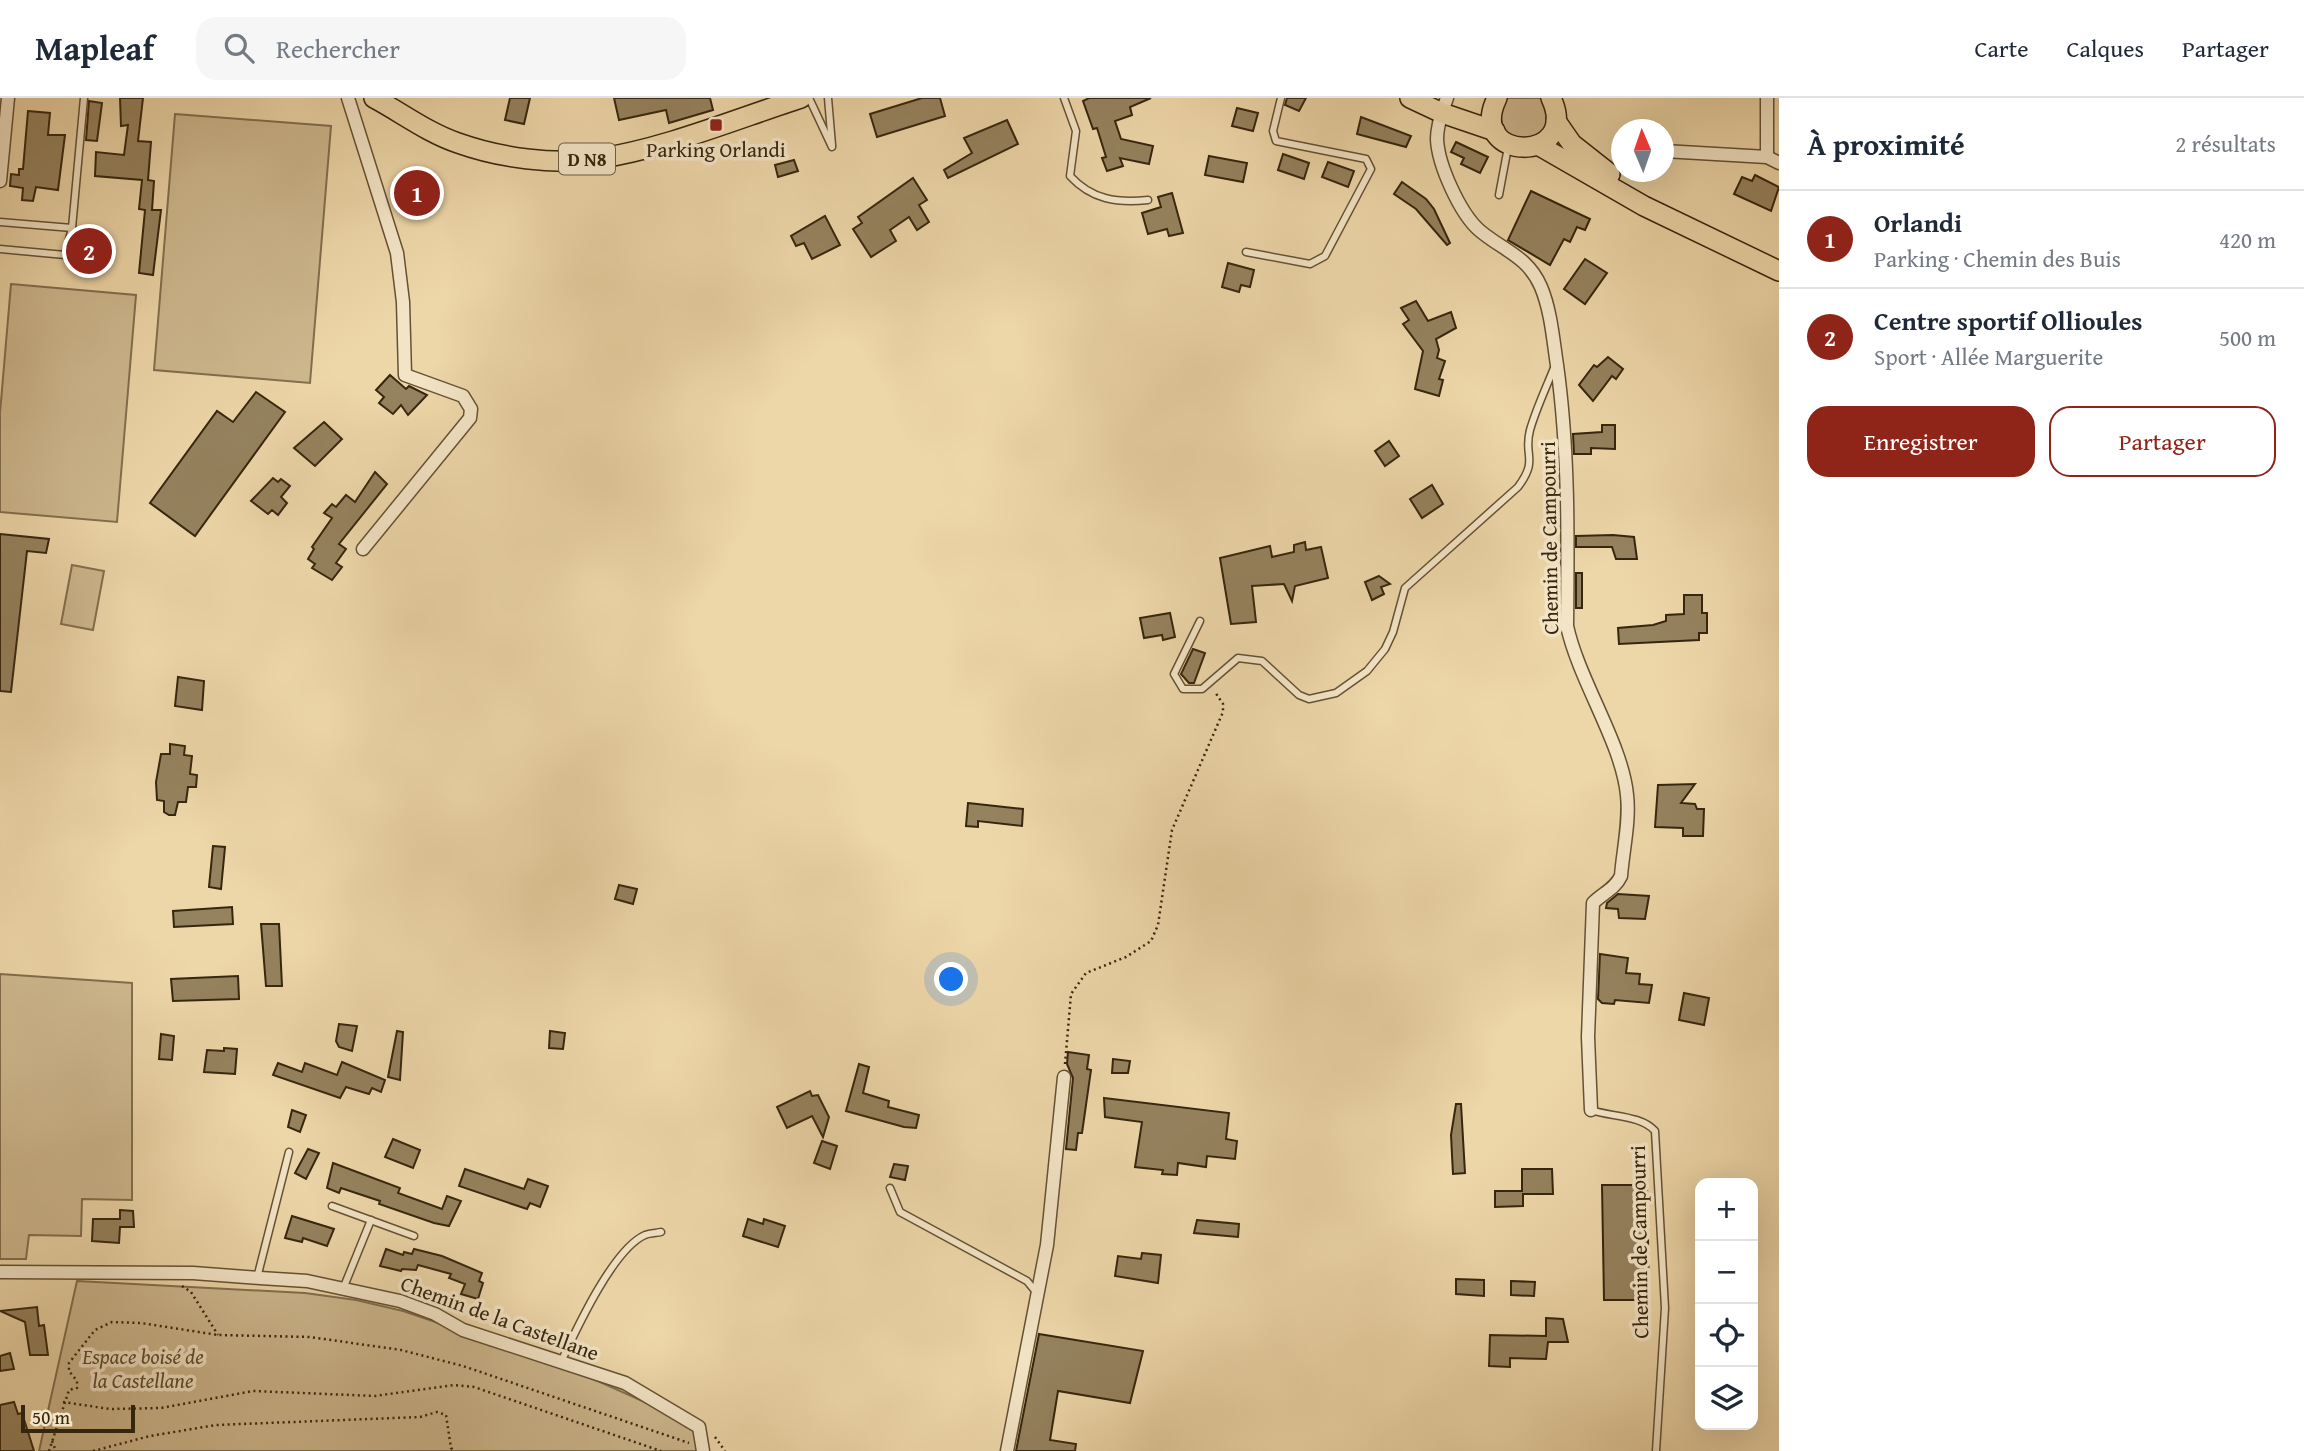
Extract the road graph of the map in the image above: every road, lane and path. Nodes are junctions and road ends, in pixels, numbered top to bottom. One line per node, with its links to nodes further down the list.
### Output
1 (8, 98): 20 (street)
2 (84, 98): 24 (lane)
3 (348, 98): 30 (street)
4 (801, 98): 13 (main road, D N8)
5 (809, 98): 6 (lane)
6 (828, 98)
7 (1064, 98): 22 (lane)
8 (1281, 98): 27 (lane)
9 (1410, 98): 14 (main road)
10 (1497, 98): 16 (main road)
11 (1551, 98): 15 (main road)
12 (1767, 98): 19 (street)
13 (375, 99)
14 (1444, 106): 16 (main road); 29 (street, Chemin de Campourri)
15 (1556, 121): 17 (main road); 25 (main road)
16 (1502, 138): 17 (main road); 21 (lane)
17 (1538, 145): 25 (main road)
18 (1674, 152): 19 (street)
19 (1773, 160)
20 (0, 181)
21 (1499, 195)
22 (1148, 200)
23 (0, 222): 24 (lane)
24 (72, 228): 26 (lane)
25 (1701, 233): 28 (main road)
26 (0, 249)
27 (1246, 252)
28 (1779, 271)
29 (1556, 363): 32 (lane); 34 (street, Chemin de Campourri)
30 (363, 549)
31 (1200, 621): 32 (lane)
32 (1208, 684): 33 (path)
33 (1063, 1077): 45 (street)
34 (1591, 1110): 57 (lane, Chemin de Campourri)
35 (289, 1152): 42 (lane)
36 (890, 1188): 45 (lane)
37 (332, 1206): 38 (lane)
38 (371, 1220): 40 (lane); 44 (lane)
39 (661, 1232): 47 (lane)
40 (414, 1236)
41 (0, 1272): 42 (street, Chemin de la Castellane)
42 (257, 1278): 44 (street, Chemin de la Castellane)
43 (182, 1286): 46 (path)
44 (343, 1289): 47 (street, Chemin de la Castellane)
45 (1037, 1293): 56 (street)
46 (218, 1335): 48 (path); 50 (path)
47 (561, 1362): 50 (street, Chemin de la Castellane)
48 (63, 1402): 49 (path); 55 (path)
49 (52, 1441): 51 (path); 52 (path)
50 (701, 1449)
51 (49, 1451)
52 (56, 1451)
53 (93, 1451): 54 (path)
54 (455, 1451)
55 (660, 1451)
56 (1007, 1451)
57 (1656, 1451)

